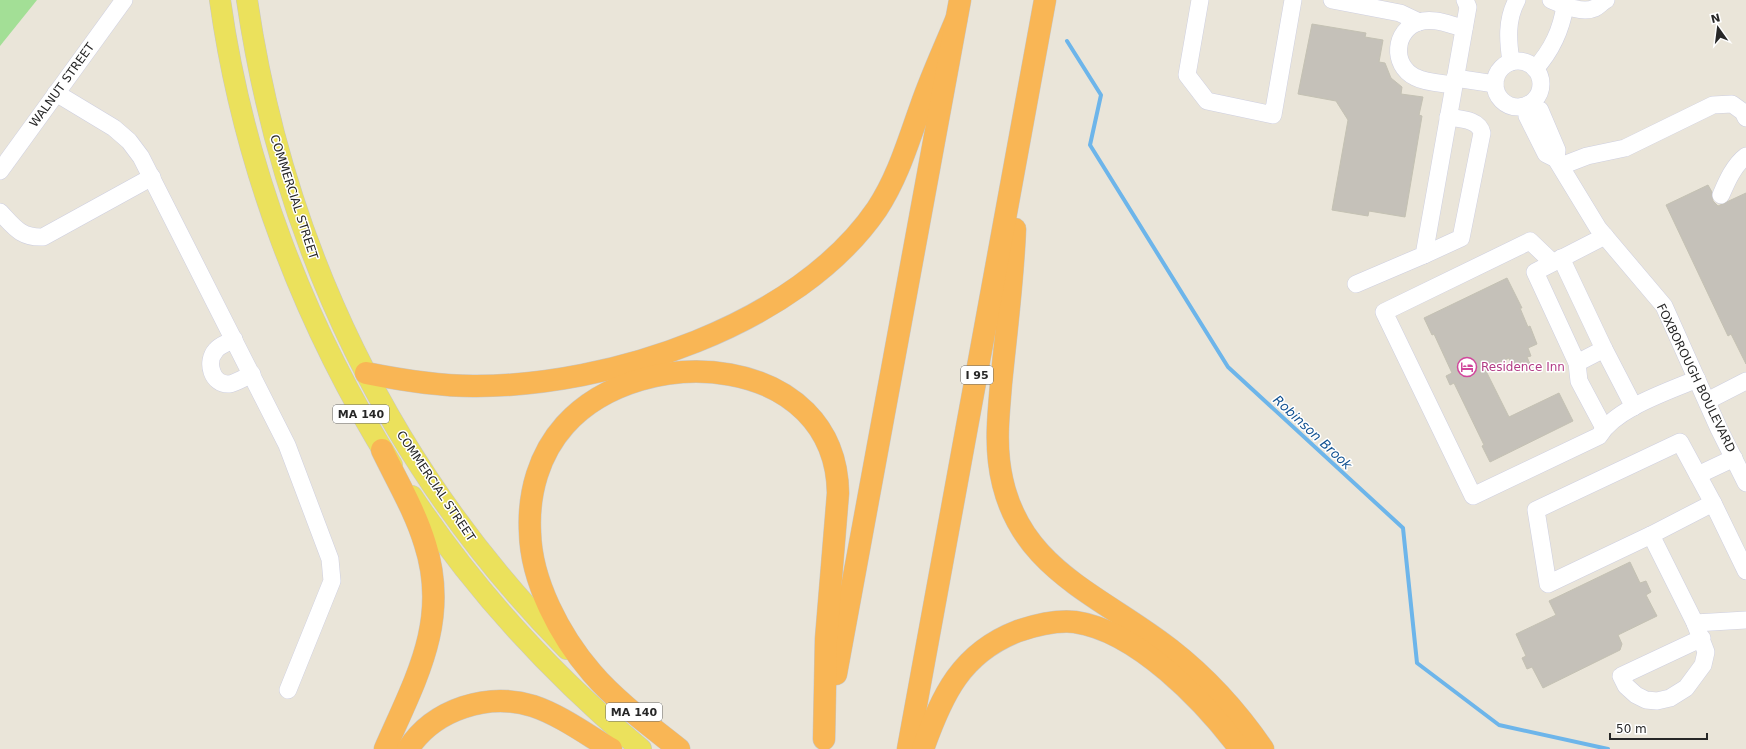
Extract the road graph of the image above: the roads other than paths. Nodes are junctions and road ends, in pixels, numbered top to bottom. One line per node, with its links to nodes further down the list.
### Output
1 (124, 0): 19 (street, WALNUT STREET)
2 (220, 0): 44 (main road, COMMERCIAL STREET / MA 140)
3 (247, 0): 37 (main road, COMMERCIAL STREET / MA 140)
4 (1046, 0): 23 (highway, I 95)
5 (1200, 0): 6 (street)
6 (1293, 0)
7 (1332, 0): 13 (street)
8 (1465, 0): 14 (street)
9 (1517, 0): 15 (street)
10 (1606, 0): 11 (street)
11 (1558, 3): 16 (street)
12 (958, 10): 37 (highway); 56 (highway)
13 (1419, 22): 14 (street); 17 (street)
14 (1464, 28): 17 (street)
15 (1511, 62): 16 (street); 18 (street)
16 (1535, 69): 20 (street)
17 (1454, 81): 18 (street); 21 (street)
18 (1495, 84): 20 (street)
19 (56, 93): 26 (street, WALNUT STREET); 27 (street)
20 (1530, 106): 25 (street, FOXBOROUGH BOULEVARD)
21 (1448, 117): 31 (street); 31 (street)
22 (1746, 118): 25 (street)
23 (1018, 149): 62 (highway, I 95); 65 (highway)
24 (1746, 156): 28 (street)
25 (1558, 163): 30 (street, FOXBOROUGH BOULEVARD)
26 (0, 171)
27 (152, 176): 29 (street); 34 (street)
28 (1721, 195)
29 (0, 212)
30 (1605, 236): 32 (street); 39 (street, FOXBOROUGH BOULEVARD)
31 (1424, 254): 33 (street)
32 (1557, 260): 35 (street); 36 (street); 43 (street)
33 (1356, 284)
34 (234, 340): 38 (street); 38 (street)
35 (1604, 349): 36 (street); 42 (street)
36 (1577, 363): 43 (street)
37 (366, 373): 54 (main road, COMMERCIAL STREET / MA 140)
38 (252, 374): 55 (street)
39 (1697, 378): 41 (street, FOXBOROUGH BOULEVARD); 42 (street)
40 (1746, 382): 41 (street)
41 (1707, 401): 45 (street, FOXBOROUGH BOULEVARD)
42 (1634, 407): 43 (street)
43 (1604, 428)
44 (382, 450): 57 (highway); 60 (main road, COMMERCIAL STREET / MA 140)
45 (1739, 463): 46 (street); 47 (street, FOXBOROUGH BOULEVARD)
46 (1698, 475): 48 (street); 49 (street)
47 (1746, 483)
48 (1713, 503): 49 (street); 50 (street)
49 (1651, 535): 52 (street)
50 (1746, 571)
51 (1746, 620): 52 (street)
52 (1695, 623): 53 (street)
53 (1702, 638): 53 (street)
54 (592, 673): 56 (highway); 61 (highway, COMMERCIAL STREET / MA 140)
55 (288, 690)
56 (823, 744)
57 (385, 749)
58 (408, 749): 59 (highway)
59 (611, 749)
60 (641, 749)
61 (679, 749)
62 (908, 749)
63 (923, 749): 64 (highway)
64 (1240, 749)
65 (1263, 749)

